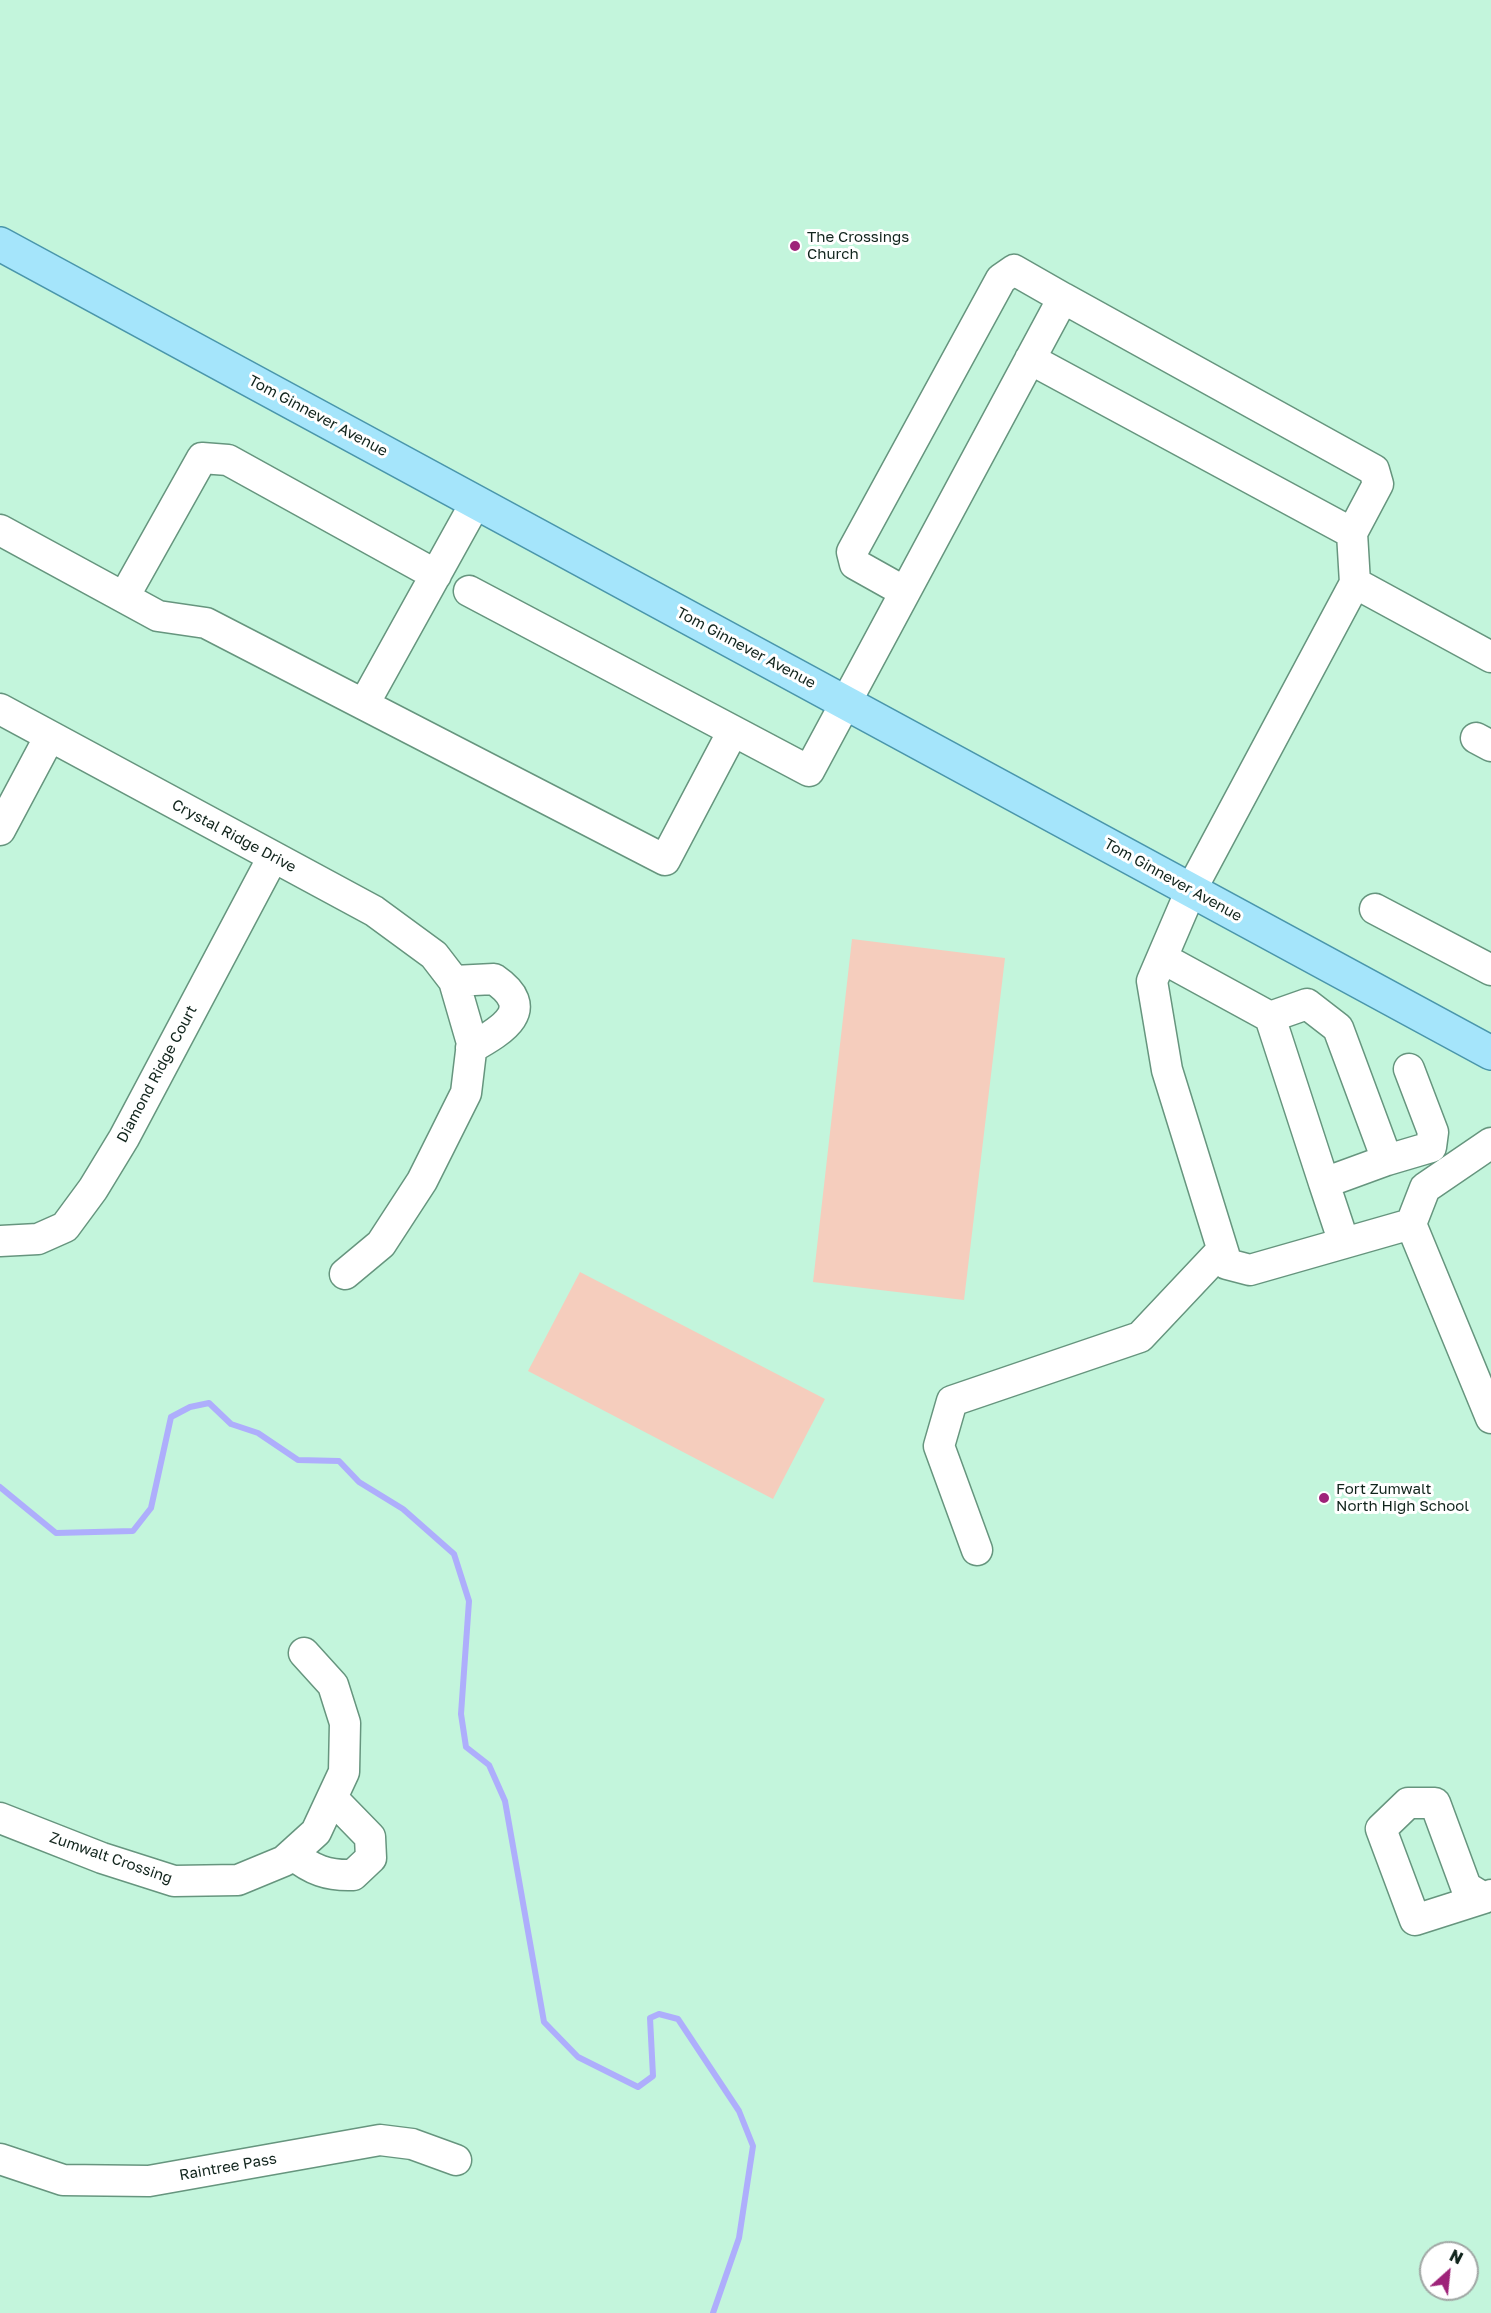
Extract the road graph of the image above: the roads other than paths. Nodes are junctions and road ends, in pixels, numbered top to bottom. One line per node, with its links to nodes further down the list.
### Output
1 (0, 244): 4 (main road, Tom Ginnever Avenue)
2 (1063, 298): 3 (street); 6 (street); 10 (street)
3 (1030, 359): 6 (street); 10 (street)
4 (476, 502): 7 (street); 13 (main road, Tom Ginnever Avenue)
5 (0, 530): 11 (street)
6 (1352, 533): 8 (street)
7 (436, 575): 11 (street); 14 (street)
8 (1355, 583): 12 (street); 20 (street)
9 (469, 591): 16 (street)
10 (905, 592): 13 (street)
11 (124, 597): 14 (street)
12 (1491, 657)
13 (846, 703): 16 (street); 20 (main road, Tom Ginnever Avenue)
14 (364, 704): 16 (street)
15 (0, 709): 17 (street, Crystal Ridge Drive)
16 (733, 731)
17 (50, 736): 18 (street); 19 (street, Crystal Ridge Drive)
18 (0, 830)
19 (273, 857): 24 (street, Crystal Ridge Drive); 33 (street, Diamond Ridge Court)
20 (1191, 890): 22 (street); 27 (main road, Tom Ginnever Avenue)
21 (1375, 909): 23 (street)
22 (1162, 958): 25 (street); 35 (street)
23 (1491, 970)
24 (454, 981): 26 (street, Crystal Ridge Drive); 26 (street)
25 (1270, 1017): 30 (street); 31 (street)
26 (471, 1048): 36 (street, Crystal Ridge Drive)
27 (1491, 1053)
28 (1409, 1069): 30 (street)
29 (1491, 1143): 32 (street)
30 (1387, 1160): 31 (street)
31 (1324, 1183): 34 (street)
32 (1411, 1224): 34 (street); 37 (street)
33 (0, 1241)
34 (1344, 1244): 35 (street)
35 (1222, 1250): 38 (street)
36 (345, 1274)
37 (1491, 1418)
38 (977, 1550)
39 (304, 1653): 40 (street, Zumwalt Crossing)
40 (332, 1797): 42 (street, Zumwalt Crossing); 42 (street)
41 (0, 1818): 42 (street, Zumwalt Crossing)
42 (292, 1854)
43 (1487, 1897): 43 (street)
44 (0, 2159): 45 (street, Raintree Pass)
45 (456, 2160)

